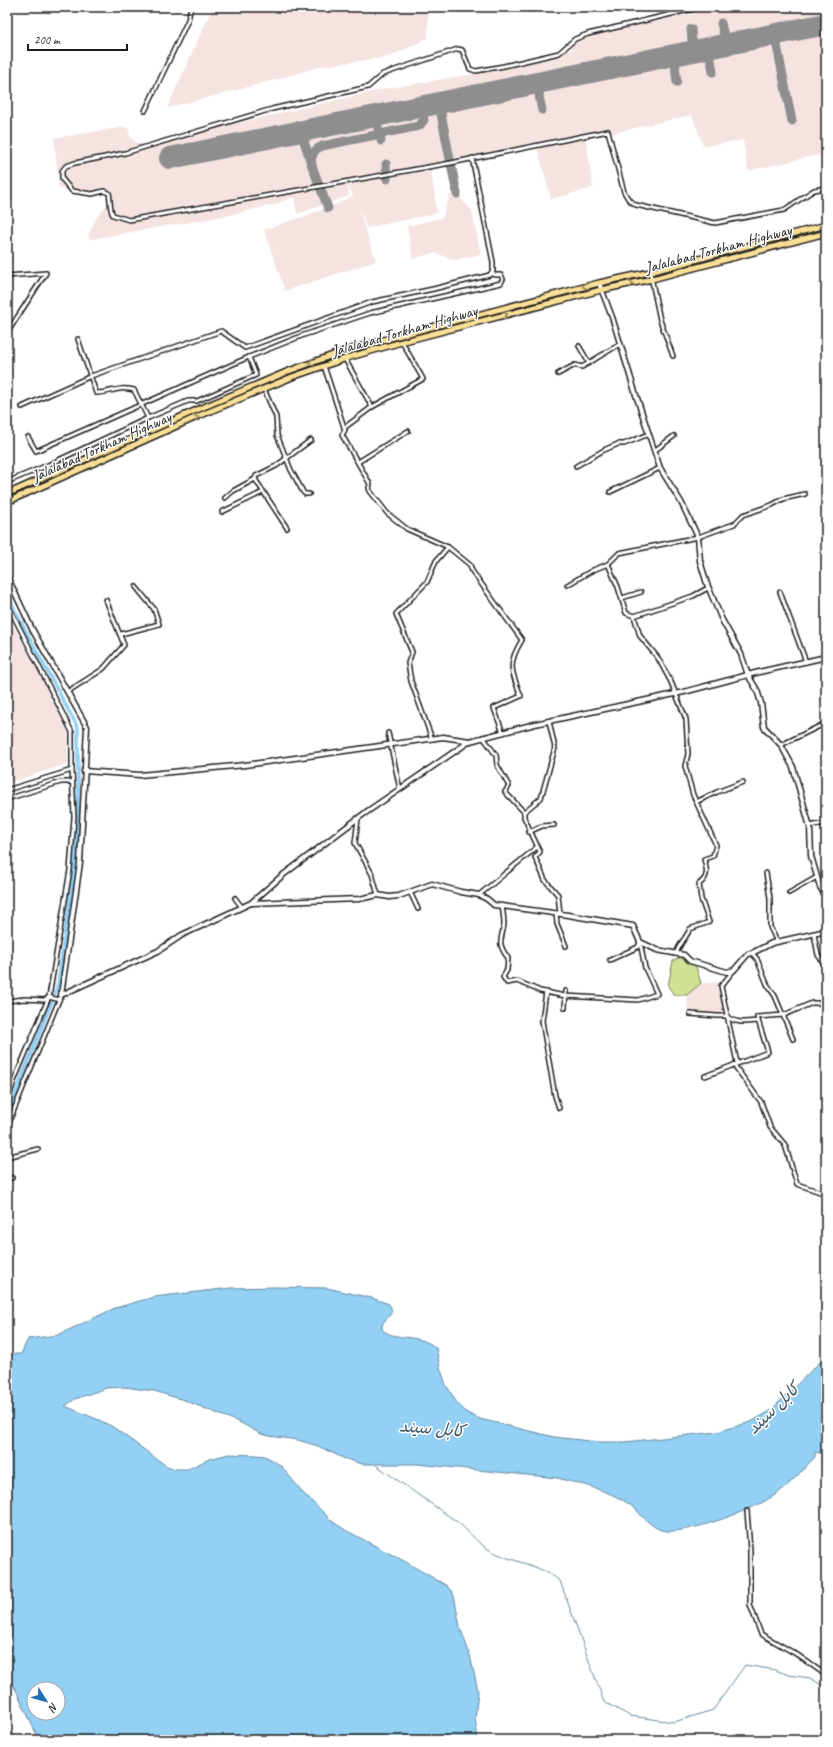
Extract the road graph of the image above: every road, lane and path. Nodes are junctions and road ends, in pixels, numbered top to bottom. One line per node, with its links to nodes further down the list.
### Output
1 (192, 7): 3 (street)
2 (701, 7): 4 (street)
3 (145, 112)
4 (472, 158): 5 (street); 9 (street)
5 (826, 188)
6 (826, 225): 8 (highway)
7 (826, 233): 11 (highway, Jalalabad Torkham Highway)
8 (650, 272): 11 (street); 12 (highway)
9 (491, 273): 20 (street); 25 (street)
10 (7, 276): 14 (street)
11 (652, 279): 13 (highway, Jalalabad Torkham Highway, one-way to 11); 19 (street)
12 (598, 283): 13 (street); 46 (highway, one-way to 46)
13 (601, 290): 16 (highway, Jalalabad Torkham Highway, one-way to 13); 17 (street)
14 (7, 333)
15 (78, 339): 25 (street)
16 (402, 342): 21 (highway, Jalalabad Torkham Highway); 29 (street)
17 (620, 344): 22 (street); 33 (street)
18 (580, 346): 22 (street)
19 (673, 356)
20 (249, 357): 27 (street); 30 (street)
21 (345, 359): 23 (highway, Jalalabad Torkham Highway); 29 (street)
22 (589, 363): 24 (street)
23 (324, 366): 26 (highway, Jalalabad Torkham Highway); 31 (street)
24 (558, 374)
25 (91, 376): 27 (street); 28 (street)
26 (264, 389): 38 (street); 50 (highway, Jalalabad Torkham Highway, one-way to 26)
27 (142, 405): 30 (street); 35 (street)
28 (22, 407)
29 (372, 407): 31 (street)
30 (148, 418): 43 (street)
31 (344, 428): 39 (street)
32 (408, 431): 39 (street)
33 (649, 434): 37 (street); 40 (street)
34 (674, 436): 37 (street)
35 (28, 437)
36 (311, 440): 38 (street)
37 (654, 451): 41 (street)
38 (286, 458): 42 (street); 47 (street)
39 (358, 462): 54 (street)
40 (576, 466)
41 (660, 468): 45 (street); 53 (street)
42 (255, 479): 44 (street); 49 (street)
43 (7, 482)
44 (264, 492): 51 (street); 52 (street)
45 (610, 492)
46 (7, 494)
47 (309, 494)
48 (806, 494): 53 (street)
49 (226, 498)
50 (7, 502)
51 (222, 512)
52 (287, 528)
53 (698, 537): 55 (street); 59 (street)
54 (448, 547): 75 (street); 77 (street)
55 (608, 564): 57 (street); 62 (street)
56 (7, 576): 70 (street)
57 (566, 585)
58 (136, 587): 66 (street)
59 (708, 588): 65 (street); 69 (street)
60 (641, 592): 62 (street)
61 (780, 592): 68 (street)
62 (622, 598): 65 (street)
63 (106, 600): 66 (street)
64 (7, 603): 81 (street)
65 (634, 616): 71 (street)
66 (121, 634): 70 (street)
67 (826, 657): 68 (street)
68 (806, 662): 69 (street)
69 (748, 675): 71 (street); 80 (street)
70 (67, 692): 82 (street)
71 (676, 693): 72 (street); 88 (street)
72 (549, 721): 75 (street); 89 (street)
73 (826, 728): 80 (street)
74 (388, 733): 79 (street)
75 (503, 733): 76 (street)
76 (482, 737): 78 (street); 89 (street)
77 (432, 738): 78 (street); 79 (street)
78 (470, 741): 85 (street)
79 (390, 744): 82 (street); 85 (street)
80 (781, 745): 93 (street)
81 (72, 770): 83 (street); 86 (street)
82 (84, 771): 121 (street)
83 (72, 782): 87 (street); 123 (street)
84 (743, 782): 88 (street)
85 (400, 789): 90 (street)
86 (7, 790)
87 (7, 799)
88 (696, 802): 115 (street)
89 (524, 812): 94 (street)
90 (358, 819): 100 (street); 104 (street)
91 (826, 823): 93 (street)
92 (554, 825): 94 (street)
93 (810, 826): 97 (street)
94 (530, 832): 95 (street)
95 (537, 847): 101 (street); 108 (street)
96 (766, 873): 112 (street)
97 (817, 877): 99 (street); 102 (street)
98 (410, 892): 100 (street); 101 (street); 107 (street)
99 (789, 893)
100 (378, 895): 104 (street)
101 (479, 895): 106 (street)
102 (826, 897)
103 (235, 898): 105 (street)
104 (251, 902): 105 (street)
105 (241, 906): 121 (street)
106 (502, 906): 108 (street); 120 (street)
107 (418, 909)
108 (558, 913): 111 (street); 113 (street)
109 (826, 931): 110 (street)
110 (814, 934): 112 (street); 117 (street)
111 (640, 942): 115 (street); 116 (street); 122 (street)
112 (777, 942): 114 (street)
113 (566, 946)
114 (752, 953): 118 (street); 129 (street)
115 (676, 954): 118 (street)
116 (610, 960)
117 (826, 966)
118 (734, 970): 130 (street)
119 (566, 991): 122 (street)
120 (546, 992): 122 (street); 136 (street)
121 (61, 995): 124 (street)
122 (565, 996): 127 (street)
123 (49, 997): 124 (street); 125 (street); 135 (street)
124 (59, 1000): 137 (street)
125 (7, 1001)
126 (826, 1003): 129 (street)
127 (565, 1008)
128 (690, 1014): 130 (street)
129 (784, 1015): 131 (street); 132 (street)
130 (726, 1016): 131 (street); 133 (street)
131 (758, 1021): 133 (street)
132 (793, 1039)
133 (736, 1064): 134 (street); 142 (street)
134 (705, 1076)
135 (7, 1103)
136 (559, 1108)
137 (7, 1127)
138 (38, 1149): 139 (street)
139 (7, 1157)
140 (7, 1177): 141 (street)
141 (12, 1178)
142 (826, 1194)
143 (747, 1511): 144 (street)
144 (826, 1675)

